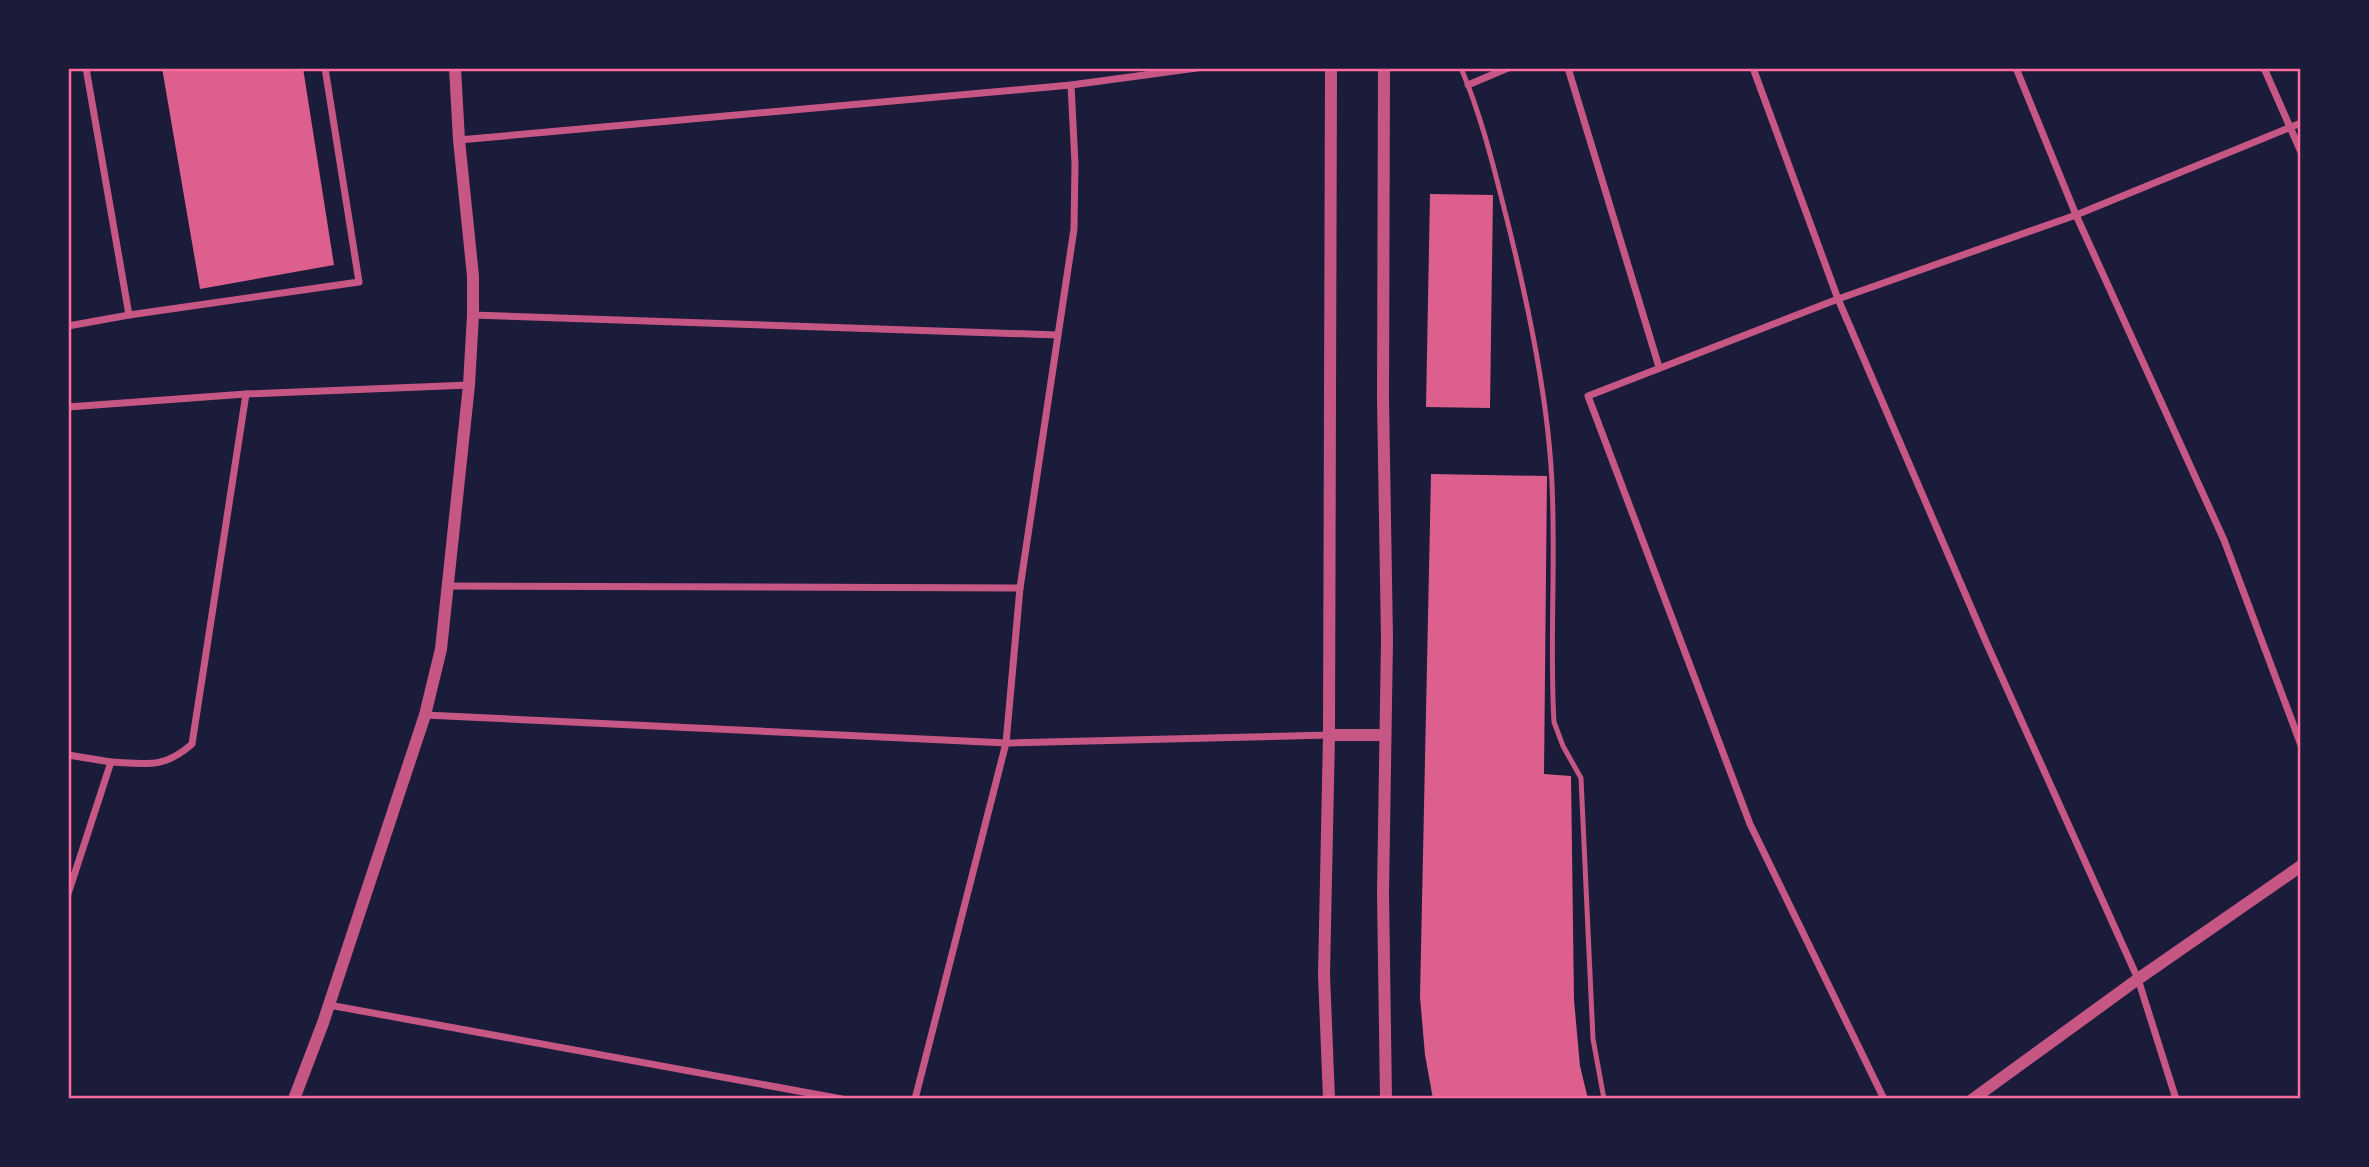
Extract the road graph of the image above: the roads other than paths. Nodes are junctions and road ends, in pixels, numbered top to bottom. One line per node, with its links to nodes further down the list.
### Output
1 (86, 68): 21 (street)
2 (325, 68): 21 (street)
3 (456, 68): 17 (street)
4 (1196, 68): 13 (street)
5 (1331, 68): 32 (street)
6 (1384, 68): 33 (street)
7 (1461, 68): 14 (lane)
8 (1508, 68): 14 (street)
9 (1568, 68): 25 (street)
10 (1752, 68): 20 (street)
11 (2016, 68): 19 (street)
12 (2263, 68): 16 (street)
13 (1071, 85): 17 (street); 24 (street)
14 (1468, 85): 47 (lane)
15 (2301, 123): 16 (street)
16 (2290, 128): 18 (street); 19 (street)
17 (459, 140): 22 (street)
18 (2301, 152)
19 (2076, 215): 20 (street); 35 (street)
20 (1838, 299): 25 (street); 40 (street)
21 (129, 315): 23 (street)
22 (473, 315): 24 (street); 26 (street)
23 (68, 326)
24 (1057, 335): 30 (street)
25 (1659, 367): 48 (street)
26 (469, 385): 27 (street); 29 (street)
27 (246, 394): 28 (street); 37 (street)
28 (68, 407)
29 (447, 586): 30 (street); 31 (street)
30 (1020, 588): 34 (street)
31 (425, 716): 34 (street); 41 (street)
32 (1329, 735): 33 (street); 34 (street); 45 (street)
33 (1385, 735): 46 (street)
34 (1006, 743): 44 (street)
35 (2301, 745)
36 (68, 755): 37 (street)
37 (111, 762): 39 (street)
38 (2301, 866): 40 (street)
39 (68, 894)
40 (2138, 979): 49 (street); 50 (street)
41 (329, 1005): 42 (street); 43 (street)
42 (294, 1099)
43 (842, 1099)
44 (915, 1099)
45 (1329, 1099)
46 (1386, 1099)
47 (1604, 1099)
48 (1884, 1099)
49 (1973, 1099)
50 (2176, 1099)

